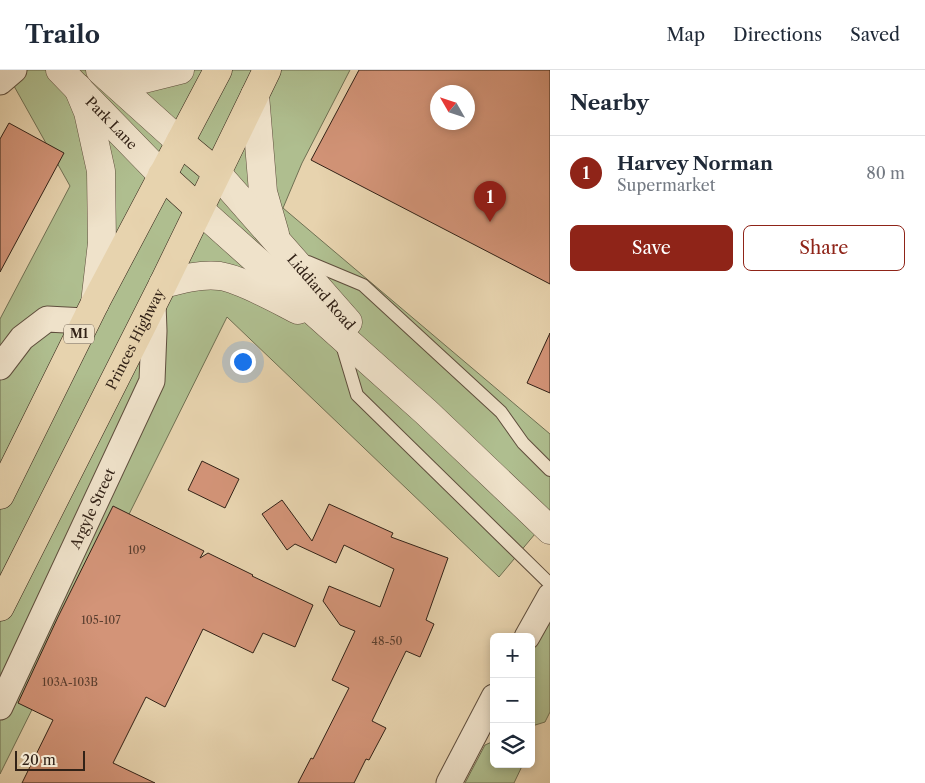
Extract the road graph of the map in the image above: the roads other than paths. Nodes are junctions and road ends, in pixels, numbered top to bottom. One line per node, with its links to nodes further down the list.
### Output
1 (14, 70): 7 (street)
2 (101, 70): 3 (street); 9 (street, Park Lane)
3 (180, 70)
4 (218, 70): 9 (highway, M1)
5 (267, 70): 8 (highway, Princes Highway)
6 (70, 79): 11 (street, Park Lane); 15 (street)
7 (0, 82)
8 (255, 95): 10 (highway, Princes Highway); 13 (street)
9 (180, 142): 10 (highway); 11 (highway, M1)
10 (216, 172): 12 (highway, Princes Highway); 13 (street, Liddiard Road)
11 (162, 175): 12 (highway); 15 (highway, M1)
12 (199, 209): 14 (highway, Princes Highway); 16 (street, Liddiard Road)
13 (286, 252): 18 (street, Liddiard Road); 19 (lane)
14 (158, 293): 16 (street); 24 (highway, Princes Highway); 27 (street, Argyle Street)
15 (90, 312): 17 (street); 20 (highway, M1)
16 (336, 331): 18 (street, Liddiard Road); 22 (lane)
17 (0, 367)
18 (426, 412): 21 (street, Liddiard Road)
19 (550, 470)
20 (0, 496)
21 (550, 530)
22 (550, 584)
23 (550, 596): 25 (street)
24 (0, 607)
25 (529, 633)
26 (490, 705): 28 (street)
27 (0, 707)
28 (449, 783)

